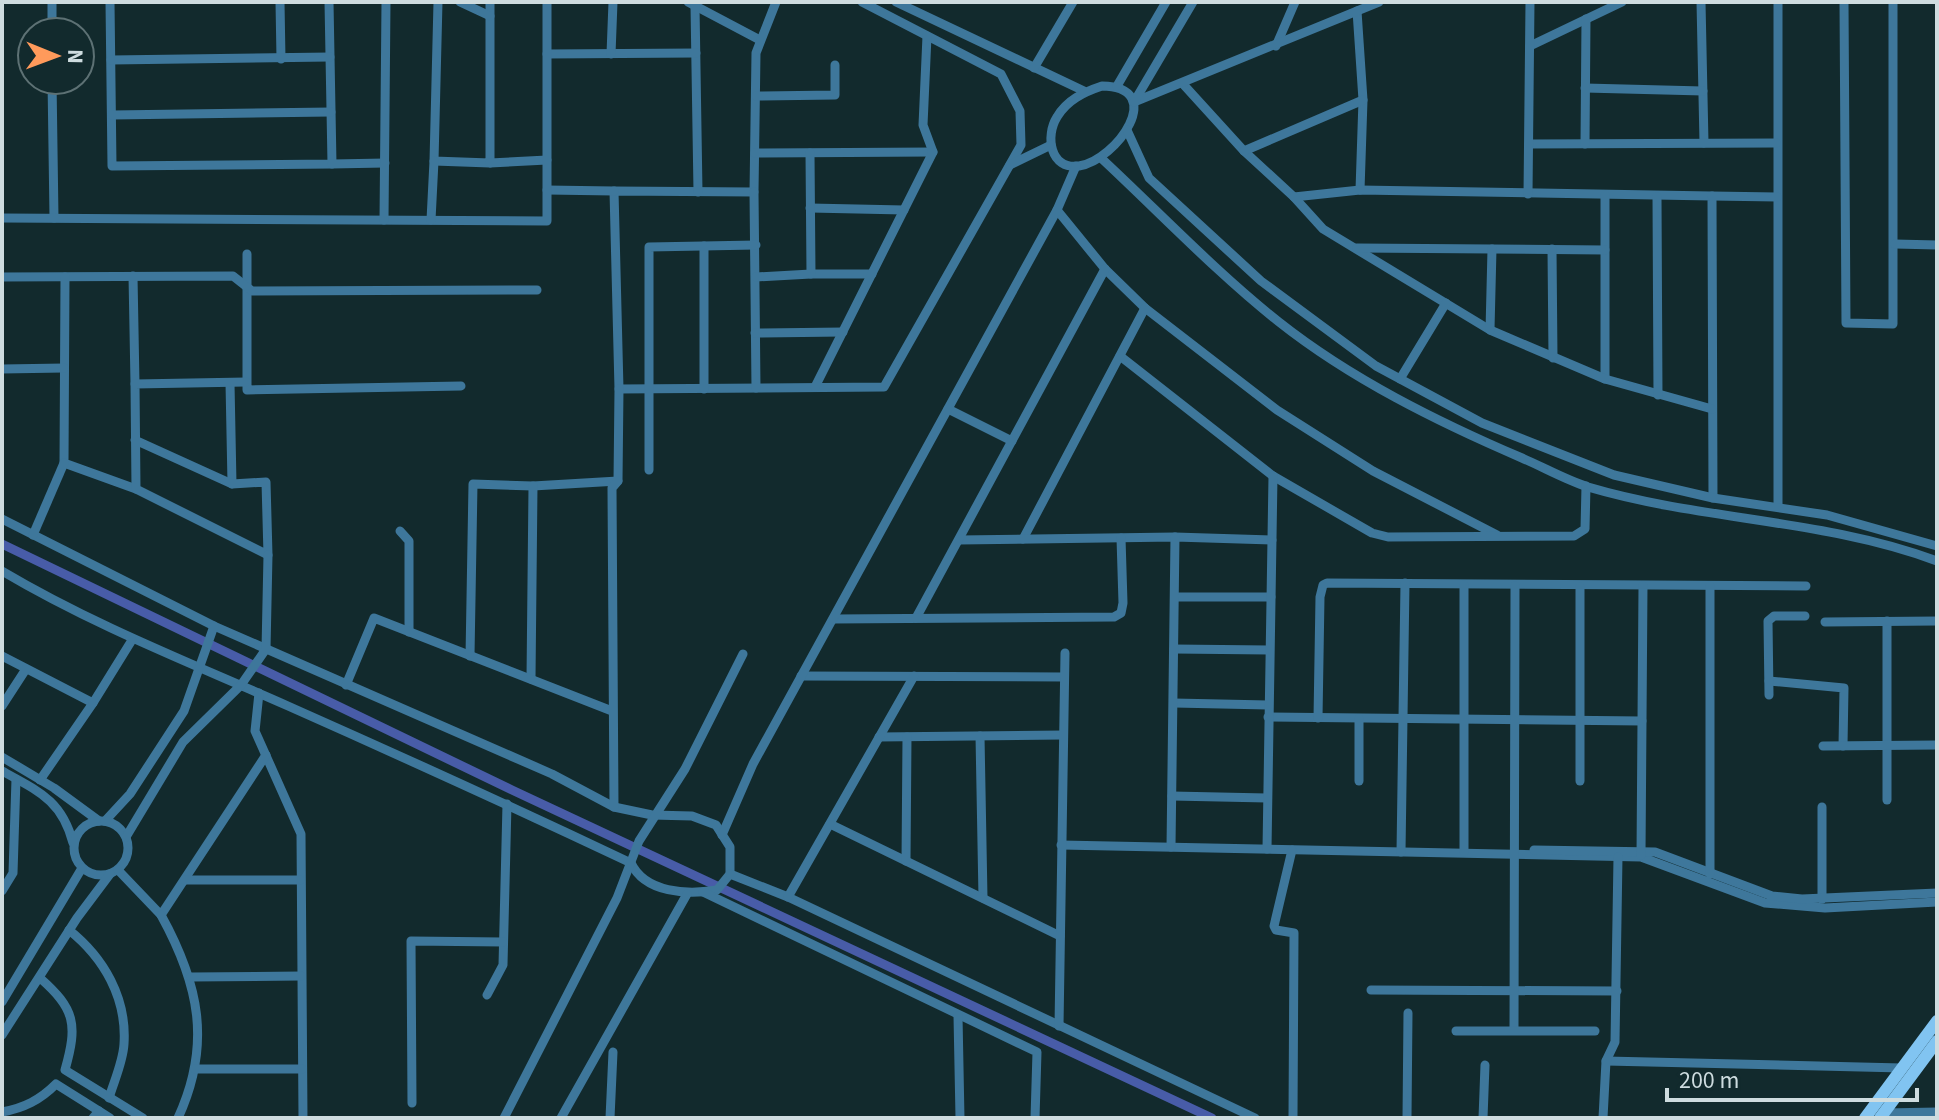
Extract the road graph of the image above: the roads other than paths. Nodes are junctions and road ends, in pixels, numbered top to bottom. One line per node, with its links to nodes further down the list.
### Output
1 (110, 2): 37 (street)
2 (280, 2): 36 (street)
3 (329, 2): 35 (street)
4 (386, 2): 64 (street)
5 (438, 2): 63 (street)
6 (460, 2): 26 (street)
7 (490, 2): 26 (street)
8 (547, 2): 33 (street)
9 (613, 2): 34 (street)
10 (776, 2): 29 (street)
11 (862, 2): 28 (street)
12 (896, 2): 39 (street)
13 (1072, 2): 39 (street)
14 (1166, 2): 41 (street)
15 (1193, 2): 48 (street)
16 (1295, 2): 30 (street)
17 (1379, 2): 25 (street)
18 (1530, 2): 31 (street)
19 (1622, 2): 27 (street)
20 (1701, 2): 44 (street)
21 (1778, 2): 53 (street)
22 (1844, 2): 87 (street)
23 (1893, 2): 87 (street)
24 (692, 4): 29 (street); 32 (street)
25 (1357, 11): 30 (street); 47 (street)
26 (490, 16): 65 (street)
27 (1586, 19): 31 (street); 42 (street)
28 (927, 36): 58 (street); 68 (street)
29 (758, 39): 46 (street)
30 (1276, 46): 40 (street)
31 (1530, 46): 54 (street)
32 (696, 53): 34 (street); 72 (street)
33 (547, 54): 34 (street); 62 (street)
34 (611, 54)
35 (330, 57): 36 (street); 49 (street)
36 (281, 59): 37 (street)
37 (111, 60): 50 (street)
38 (835, 65): 46 (street)
39 (1034, 68): 43 (street)
40 (1183, 84): 48 (street); 57 (street)
41 (1117, 86): 43 (street); 48 (street)
42 (1585, 88): 44 (street); 55 (street)
43 (1084, 91): 56 (street)
44 (1703, 91): 52 (street)
45 (52, 96): 84 (street)
46 (756, 96): 59 (street)
47 (1363, 100): 57 (street); 70 (street)
48 (1134, 102): 51 (street)
49 (331, 112): 50 (street); 66 (street)
50 (112, 115): 66 (street)
51 (1127, 130): 61 (street); 114 (street)
52 (1704, 143): 53 (street); 55 (street)
53 (1776, 143): 79 (street)
54 (1529, 144): 55 (street); 74 (street)
55 (1585, 144)
56 (1051, 145): 67 (street); 68 (street)
57 (1244, 151): 77 (street)
58 (933, 152): 60 (street); 81 (street)
59 (755, 153): 60 (street); 73 (street)
60 (810, 153): 80 (street)
61 (1101, 158): 67 (street); 136 (street)
62 (547, 160): 65 (street); 69 (street)
63 (434, 161): 65 (street); 86 (street)
64 (385, 163): 66 (street); 85 (street)
65 (490, 163)
66 (332, 164)
67 (1076, 166): 82 (street)
68 (1007, 167): 120 (street)
69 (547, 190): 71 (street); 86 (street)
70 (1360, 190): 74 (street); 77 (street)
71 (614, 191): 72 (street); 122 (street)
72 (698, 192): 73 (street)
73 (754, 192): 88 (street)
74 (1528, 194): 75 (street)
75 (1605, 195): 78 (street); 94 (street)
76 (1712, 196): 78 (street); 79 (street); 127 (street)
77 (1294, 197): 91 (street)
78 (1657, 197): 125 (street)
79 (1777, 197): 139 (street)
80 (810, 208): 81 (street); 97 (street)
81 (904, 210): 98 (street)
82 (1057, 210): 96 (street); 126 (street)
83 (2, 218): 84 (street)
84 (54, 218): 85 (street)
85 (384, 220): 86 (street)
86 (431, 220)
87 (1895, 244): 89 (street)
88 (756, 245): 90 (street); 102 (street)
89 (1937, 245)
90 (704, 246): 123 (street); 124 (street)
91 (1355, 248): 92 (street); 105 (street)
92 (1492, 249): 93 (street); 107 (street)
93 (1552, 249): 94 (street); 111 (street)
94 (1605, 250): 115 (street)
95 (247, 254): 103 (street)
96 (1105, 269): 106 (street); 129 (street)
97 (811, 274): 98 (street); 102 (street)
98 (872, 274): 108 (street)
99 (133, 276): 101 (street); 103 (street); 118 (street)
100 (2, 277): 101 (street)
101 (65, 277): 112 (street)
102 (756, 277): 109 (street)
103 (247, 287): 104 (street); 116 (street)
104 (537, 290)
105 (1446, 303): 107 (street); 114 (street)
106 (1145, 308): 110 (street); 144 (street)
107 (1490, 330): 111 (street)
108 (843, 332): 109 (street); 120 (street)
109 (755, 333): 121 (street)
110 (1120, 356): 132 (street); 146 (street)
111 (1553, 358): 115 (street)
112 (64, 368): 113 (street); 130 (street)
113 (2, 369)
114 (1400, 379): 138 (street)
115 (1605, 379): 125 (street)
116 (246, 382): 117 (street); 119 (street)
117 (230, 383): 118 (street); 134 (street)
118 (135, 384): 128 (street)
119 (461, 386)
120 (815, 387): 121 (street)
121 (756, 388): 123 (street)
122 (619, 389): 124 (street); 133 (street)
123 (704, 389): 124 (street)
124 (649, 391): 131 (street)
125 (1658, 395): 127 (street)
126 (948, 409): 129 (street); 164 (street)
127 (1712, 409): 138 (street)
128 (135, 440): 134 (street); 137 (street)
129 (1012, 441): 147 (street)
130 (64, 463): 137 (street); 142 (street)
131 (649, 470)
132 (1273, 476): 144 (street); 148 (street)
133 (618, 481): 135 (street); 193 (street)
134 (232, 484): 150 (street)
135 (533, 486): 177 (street); 183 (street)
136 (1586, 486): 144 (street); 151 (street)
137 (136, 489): 150 (street)
138 (1713, 498): 139 (street)
139 (1778, 507): 149 (street)
140 (2, 519): 142 (street)
141 (400, 531): 169 (street)
142 (33, 535): 168 (street)
143 (1175, 537): 145 (street); 148 (street); 160 (street)
144 (1500, 537)
145 (1121, 538): 146 (street); 163 (street)
146 (1023, 539): 147 (street)
147 (959, 540): 163 (street)
148 (1272, 540): 161 (street)
149 (1937, 546)
150 (268, 555): 171 (street)
151 (1937, 561)
152 (2, 571): 170 (street)
153 (1405, 583): 154 (street); 195 (street); 197 (street)
154 (1464, 585): 155 (street); 198 (street)
155 (1515, 586): 159 (street); 199 (street)
156 (1643, 586): 157 (street); 159 (street); 201 (street)
157 (1710, 586): 158 (street); 243 (street)
158 (1806, 586)
159 (1580, 587): 200 (street)
160 (1175, 597): 161 (street); 172 (street)
161 (1271, 597): 173 (street)
162 (1805, 616): 184 (street)
163 (916, 618): 164 (street)
164 (834, 619): 180 (street)
165 (1887, 621): 166 (street); 167 (street); 206 (street)
166 (1937, 621)
167 (1825, 622)
168 (214, 626): 171 (street); 178 (street)
169 (409, 632): 177 (street); 186 (street)
170 (132, 640): 178 (street); 189 (street)
171 (266, 649): 185 (street); 186 (street)
172 (1174, 649): 173 (street); 190 (street)
173 (1269, 650): 191 (street)
174 (1065, 653): 182 (street)
175 (743, 654): 223 (street)
176 (2, 656): 179 (street)
177 (470, 656): 183 (street)
178 (200, 668): 185 (street); 224 (street)
179 (26, 669): 189 (street); 192 (street)
180 (801, 676): 181 (street); 226 (street)
181 (914, 676): 182 (street); 204 (street)
182 (1064, 677): 202 (street)
183 (531, 679): 193 (street)
184 (1769, 681): 188 (street); 209 (street)
185 (241, 685): 187 (street); 227 (street)
186 (346, 685): 221 (street)
187 (259, 693): 210 (street); 220 (street)
188 (1769, 695)
189 (93, 703): 214 (street)
190 (1174, 703): 191 (street); 217 (street)
191 (1268, 705): 194 (street)
192 (2, 706)
193 (612, 711): 221 (street)
194 (1268, 717): 195 (street); 218 (street)
195 (1318, 718): 196 (street)
196 (1359, 719): 197 (street); 215 (street)
197 (1403, 720): 198 (street); 233 (street)
198 (1462, 721): 199 (street); 234 (street)
199 (1515, 721): 200 (street); 235 (street)
200 (1581, 721): 201 (street); 216 (street)
201 (1642, 721): 236 (street)
202 (1063, 735): 203 (street); 228 (street)
203 (980, 736): 205 (street); 251 (street)
204 (879, 737): 205 (street); 225 (street)
205 (907, 737): 238 (street)
206 (1888, 745): 207 (street); 209 (street); 219 (street)
207 (1937, 745)
208 (1823, 746): 209 (street)
209 (1843, 746)
210 (266, 755): 244 (street); 245 (street)
211 (2, 757): 214 (street)
212 (2, 771): 213 (street)
213 (16, 779): 229 (street); 246 (street)
214 (40, 780): 224 (street)
215 (1359, 781)
216 (1580, 781)
217 (1172, 796): 218 (street); 230 (street)
218 (1267, 798): 231 (street)
219 (1887, 800)
220 (507, 804): 239 (street); 257 (street)
221 (614, 807): 223 (street)
222 (1822, 807): 252 (street)
223 (652, 815): 226 (street); 239 (street)
224 (102, 821): 227 (street); 229 (street)
225 (830, 824): 238 (street); 250 (street)
226 (722, 835): 242 (street)
227 (126, 837): 241 (street)
228 (1061, 845): 230 (street); 256 (street)
229 (73, 846): 240 (street)
230 (1171, 847): 231 (street)
231 (1267, 849): 232 (street)
232 (1292, 850): 233 (street); 299 (street)
233 (1401, 852): 234 (street)
234 (1464, 852): 235 (street)
235 (1517, 853): 236 (street); 237 (street); 262 (street)
236 (1641, 854): 237 (street); 243 (street); 253 (street)
237 (1618, 857): 263 (street)
238 (906, 861): 251 (street)
239 (631, 863): 249 (street); 293 (street)
240 (82, 868): 241 (street); 265 (street)
241 (114, 872): 254 (street); 255 (street)
242 (730, 874): 247 (street); 250 (street)
243 (1710, 874): 252 (street)
244 (185, 880): 245 (street); 254 (street)
245 (300, 880): 258 (street)
246 (2, 891)
247 (703, 892): 249 (street); 267 (street)
248 (1937, 893): 252 (street)
249 (687, 894): 294 (street)
250 (788, 897): 269 (street)
251 (983, 898): 256 (street)
252 (1822, 899)
253 (1937, 902)
254 (161, 915): 259 (street)
255 (69, 930): 260 (street); 283 (street)
256 (1060, 936): 269 (street)
257 (503, 942): 264 (street); 284 (street)
258 (301, 976): 259 (street); 280 (street)
259 (191, 977): 279 (street)
260 (40, 978): 273 (street); 281 (street)
261 (1371, 990): 262 (street)
262 (1515, 990): 263 (street); 270 (street)
263 (1617, 991): 276 (street)
264 (487, 995)
265 (2, 1002)
266 (1408, 1013): 300 (street)
267 (958, 1016): 296 (street); 297 (street)
268 (1937, 1021): 278 (main road)
269 (1059, 1026): 298 (street)
270 (1514, 1029): 271 (street); 272 (street)
271 (1456, 1031)
272 (1595, 1031)
273 (2, 1035)
274 (1937, 1041): 288 (main road)
275 (613, 1052): 295 (street)
276 (1606, 1061): 278 (street); 302 (street)
277 (1485, 1065): 301 (street)
278 (1902, 1068): 303 (main road)
279 (195, 1069): 280 (street); 291 (street)
280 (302, 1069): 292 (street)
281 (65, 1070): 282 (street); 283 (street)
282 (56, 1084): 285 (street); 287 (street)
283 (109, 1098): 290 (street)
284 (412, 1103)
285 (2, 1112)
286 (1937, 1112): 288 (street)
287 (96, 1115): 289 (street)
288 (1882, 1115)
289 (110, 1118)
290 (143, 1118)
291 (178, 1118)
292 (303, 1118)
293 (504, 1118)
294 (561, 1118)
295 (610, 1118)
296 (960, 1118)
297 (1035, 1118)
298 (1255, 1118)
299 (1293, 1118)
300 (1407, 1118)
301 (1483, 1118)
302 (1603, 1118)
303 (1865, 1118)

